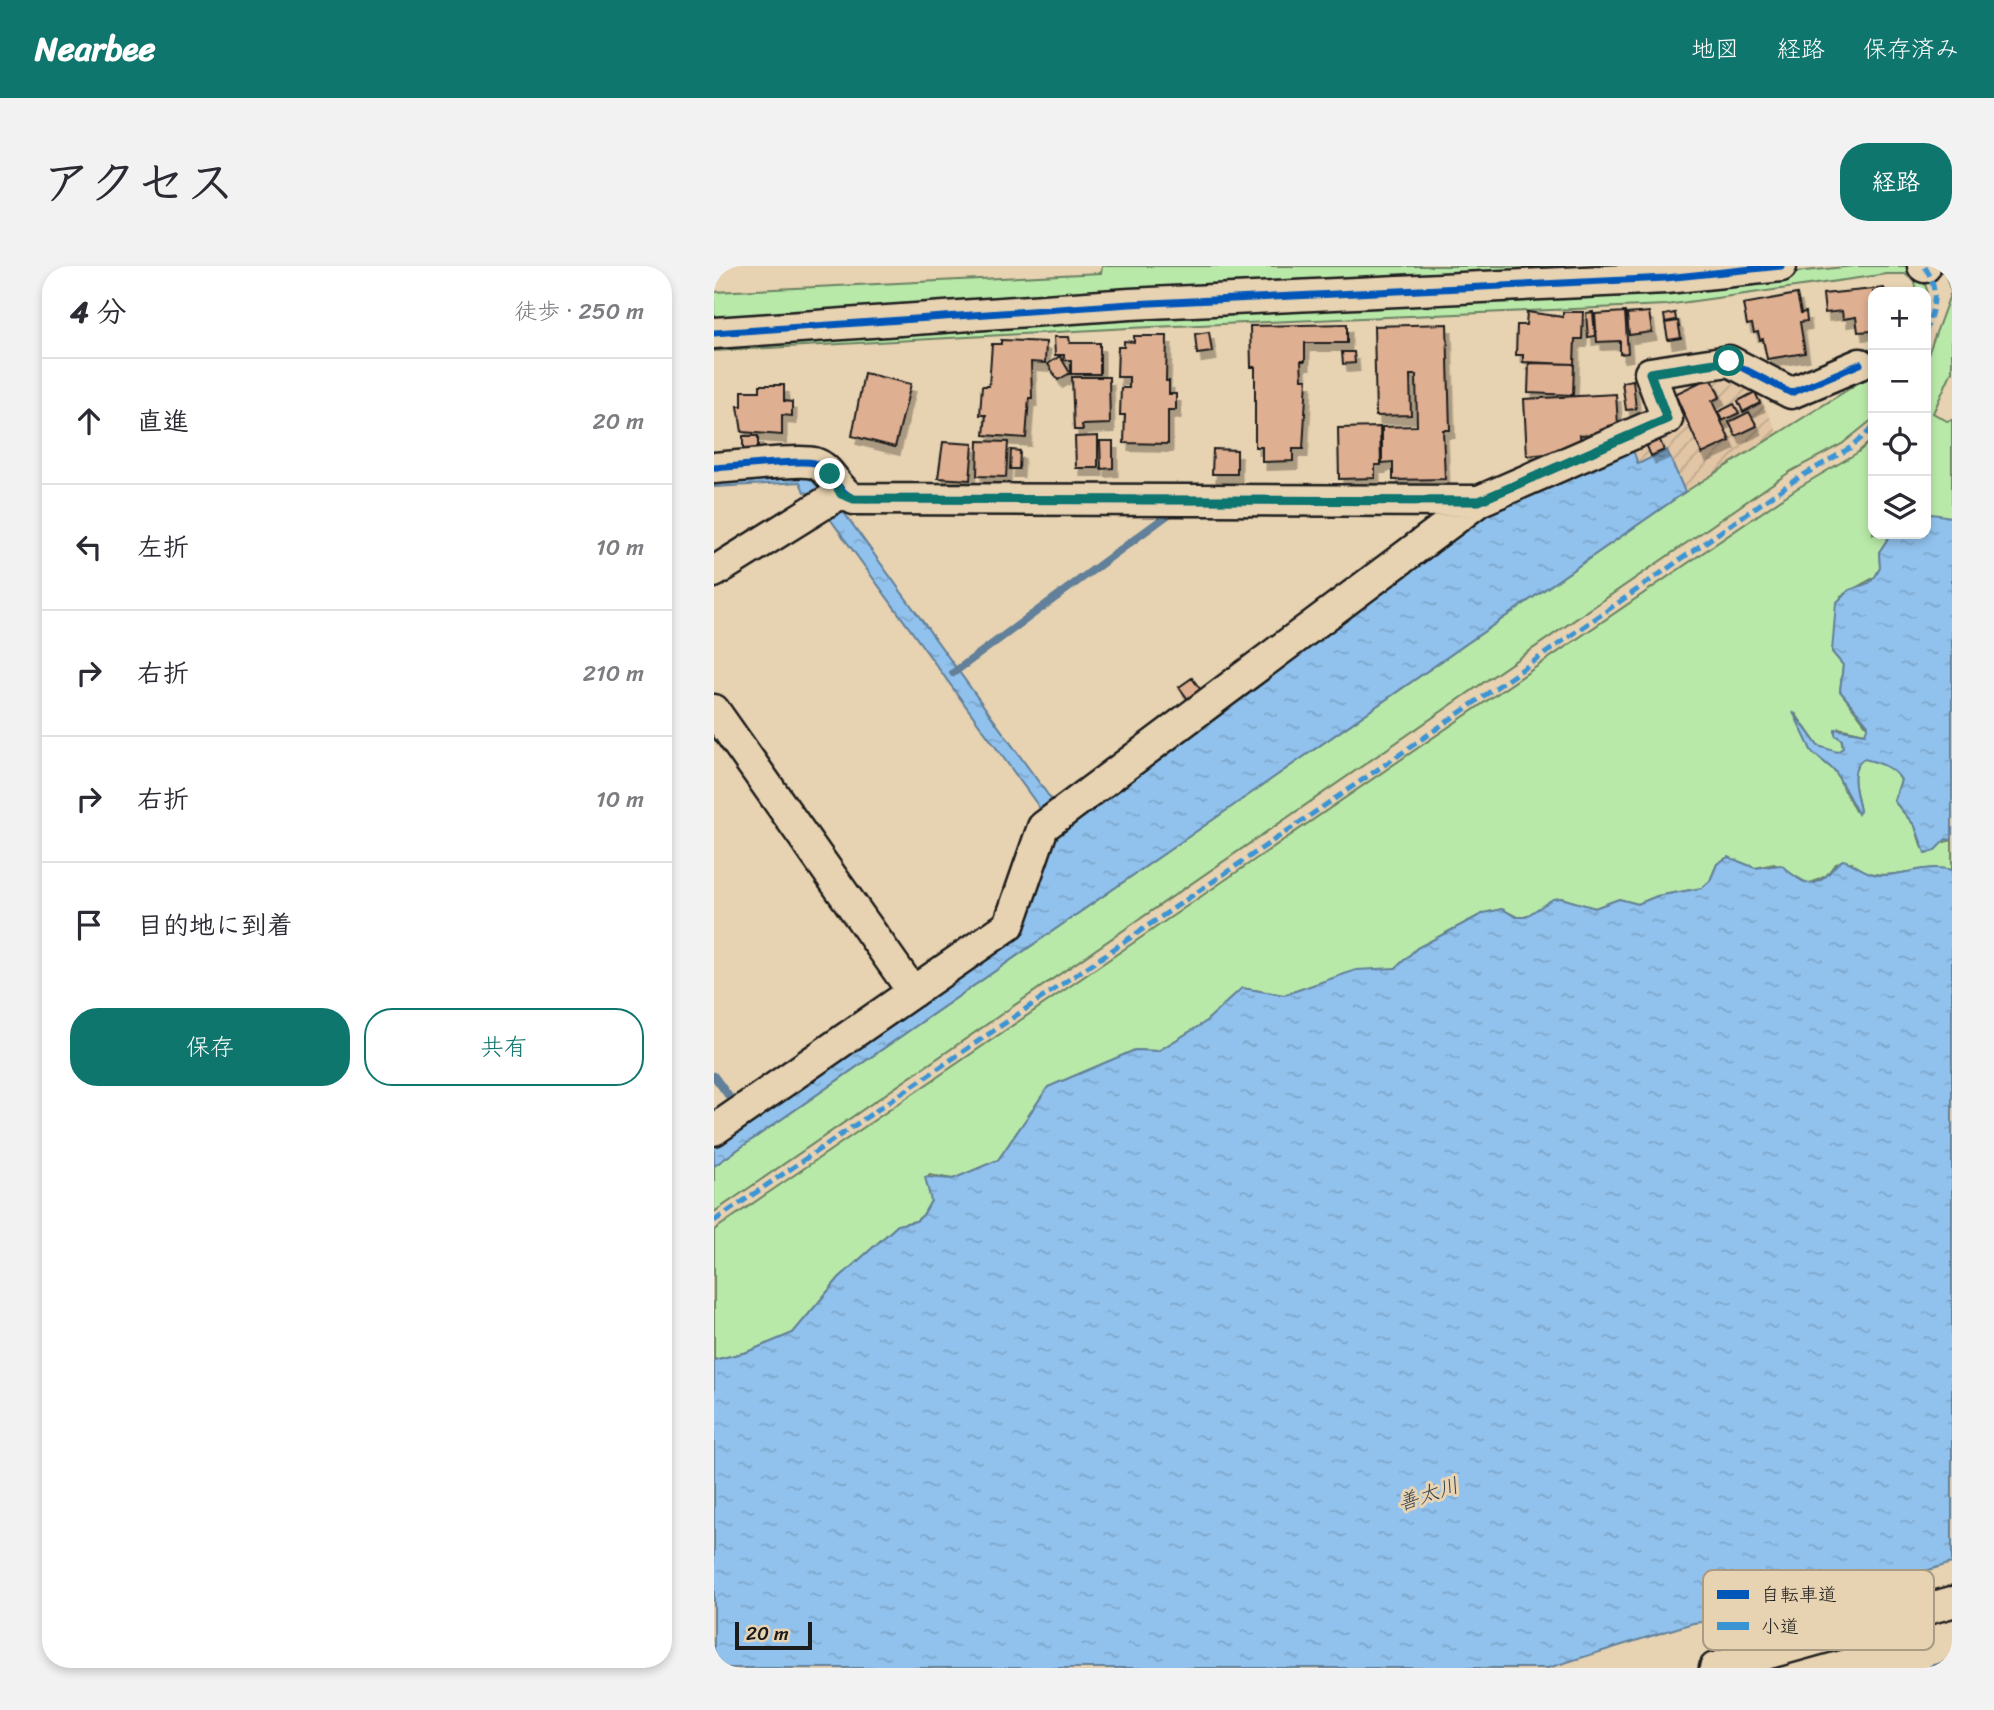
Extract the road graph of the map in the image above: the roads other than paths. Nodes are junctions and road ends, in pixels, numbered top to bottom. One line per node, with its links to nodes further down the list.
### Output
1 (1782, 266): 2 (street)
2 (714, 333)
3 (1860, 364): 6 (street)
4 (714, 468): 5 (street)
5 (830, 500): 6 (street); 7 (street)
6 (1479, 501): 9 (street)
7 (714, 572)
8 (714, 710): 9 (street)
9 (913, 992): 10 (street)
10 (714, 1130)
11 (1952, 1602): 12 (street)
12 (1934, 1607)
13 (1780, 1650): 14 (street)
14 (1715, 1668)

